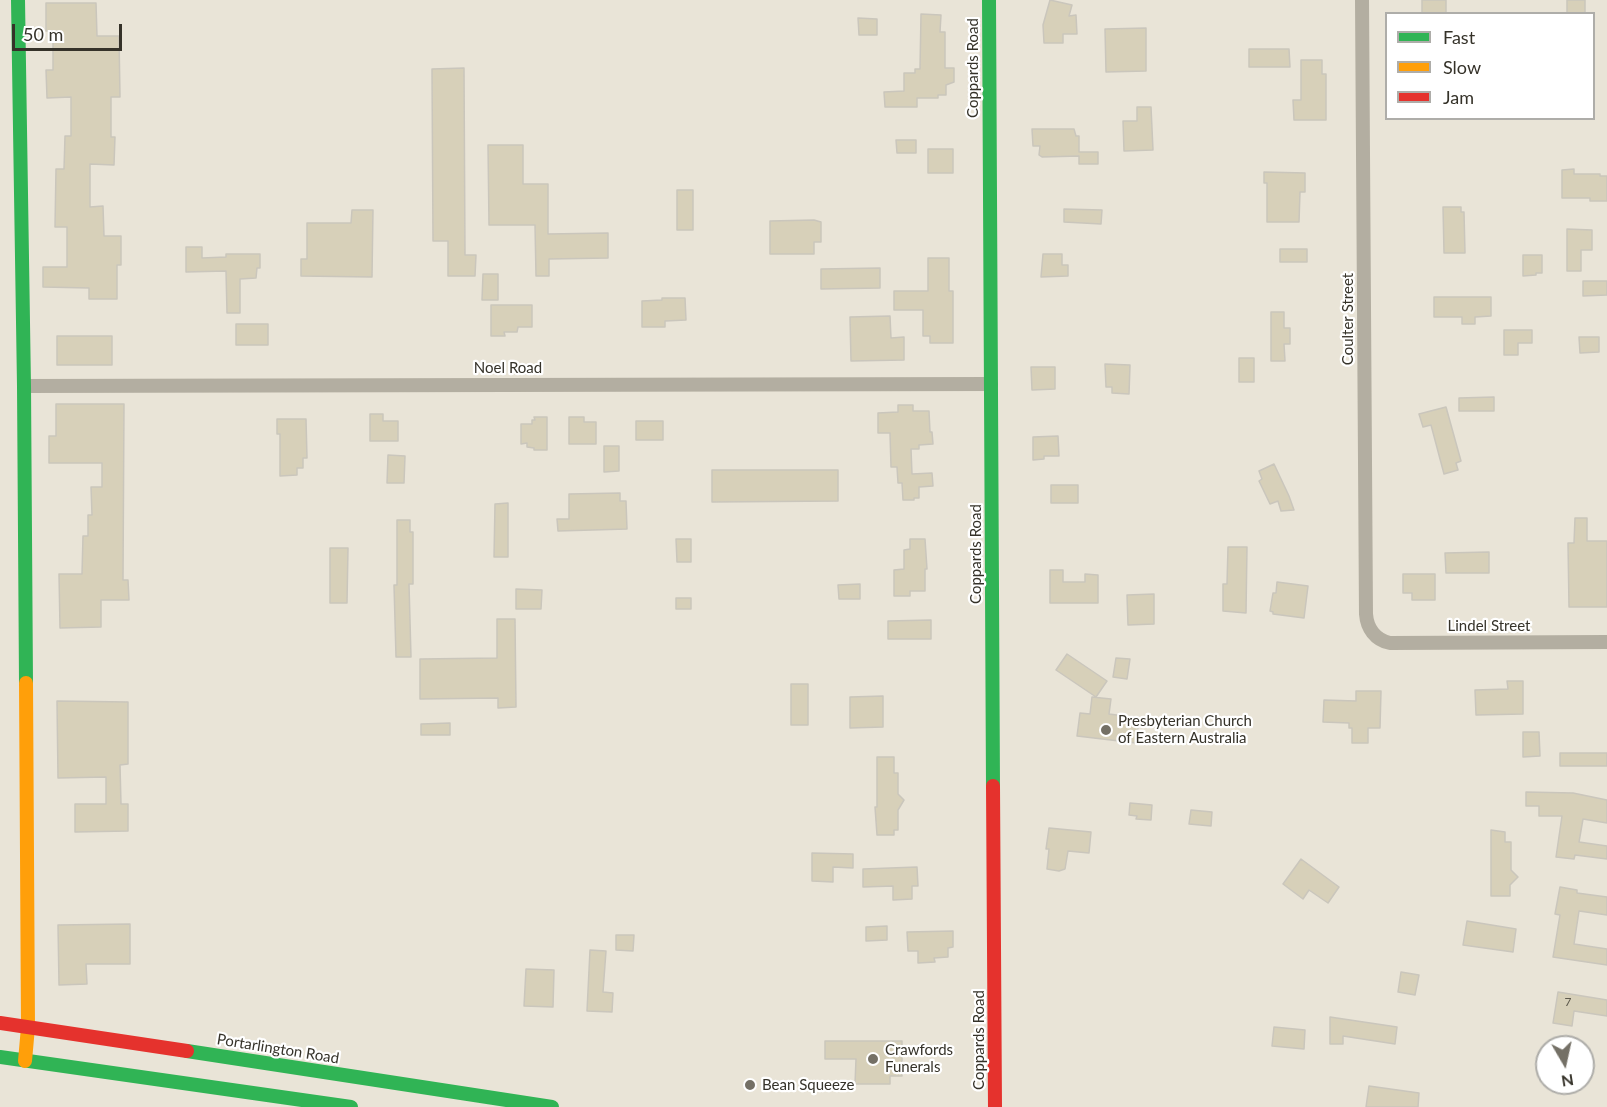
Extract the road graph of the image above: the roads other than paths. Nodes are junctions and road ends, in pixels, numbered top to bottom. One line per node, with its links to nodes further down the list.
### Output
1 (18, 0): 5 (street)
2 (989, 0): 4 (street, Coppards Road)
3 (1362, 0): 6 (street, Coulter Street)
4 (991, 384): 5 (street, Noel Road); 14 (street, Coppards Road)
5 (24, 386): 9 (street)
6 (1374, 635): 7 (street, Lindel Street)
7 (1607, 642)
8 (0, 1023): 9 (street, Portarlington Road)
9 (28, 1027): 11 (street); 13 (street, Portarlington Road)
10 (0, 1057): 11 (street)
11 (25, 1060): 12 (street)
12 (351, 1107)
13 (552, 1107)
14 (995, 1107)

